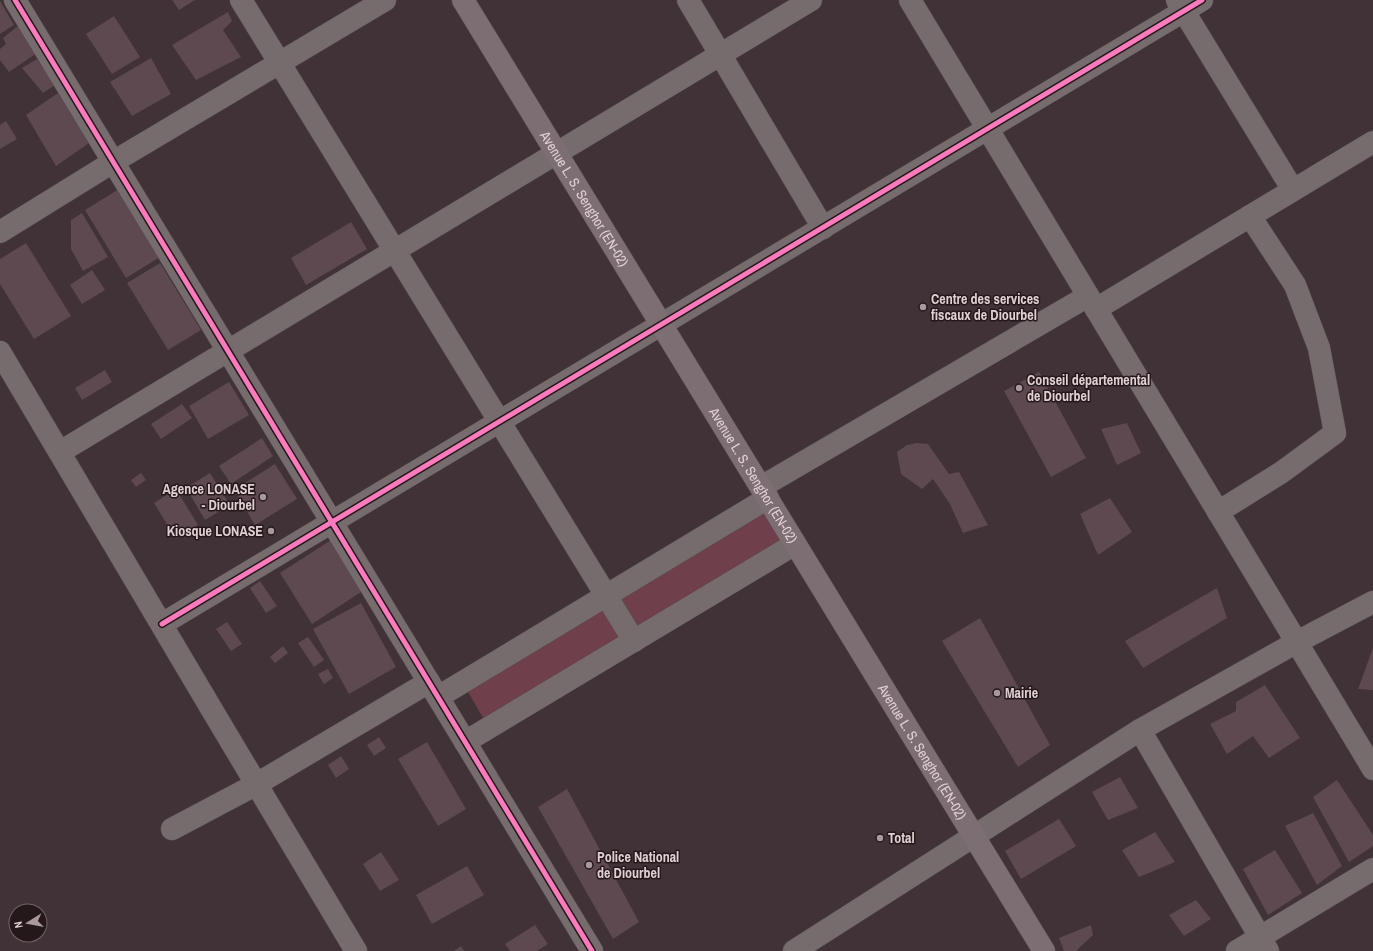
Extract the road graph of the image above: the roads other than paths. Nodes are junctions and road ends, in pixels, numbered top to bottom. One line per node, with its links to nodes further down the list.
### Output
1 (15, 0): 15 (street)
2 (241, 0): 11 (street)
3 (385, 0): 11 (street)
4 (463, 0): 14 (main road, Avenue L. S. Senghor (EN-02))
5 (688, 0): 10 (street)
6 (811, 0): 10 (street)
7 (910, 0): 12 (street)
8 (1202, 0): 9 (street)
9 (1180, 6): 12 (street); 16 (street)
10 (720, 55): 14 (street); 18 (street)
11 (279, 62): 15 (street); 20 (street)
12 (988, 129): 18 (street); 21 (street)
13 (1373, 142): 16 (street)
14 (557, 153): 20 (street); 22 (main road, Avenue L. S. Senghor (EN-02))
15 (113, 162): 19 (street); 23 (street)
16 (1293, 190): 17 (street)
17 (1250, 216): 21 (street); 28 (street)
18 (823, 228): 22 (street)
19 (0, 232)
20 (395, 250): 23 (street); 25 (street)
21 (1092, 302): 27 (street); 28 (street)
22 (662, 325): 25 (street); 27 (main road, Avenue L. S. Senghor (EN-02))
23 (228, 351): 26 (street); 29 (street)
24 (0, 352): 26 (street)
25 (499, 422): 29 (street); 31 (street)
26 (60, 452): 33 (street)
27 (764, 493): 30 (main road, Avenue L. S. Senghor (EN-02)); 31 (street)
28 (1218, 512): 35 (street)
29 (332, 522): 33 (street); 36 (street)
30 (795, 544): 34 (street); 42 (main road, Avenue L. S. Senghor (EN-02))
31 (606, 595): 34 (street); 36 (street)
32 (1373, 602): 35 (street)
33 (162, 624): 40 (street)
34 (634, 641): 38 (street)
35 (1296, 642): 37 (street); 39 (street)
36 (434, 690): 38 (street); 40 (street)
37 (1140, 730): 42 (street); 44 (street)
38 (465, 742): 47 (street)
39 (1373, 769)
40 (255, 785): 41 (street); 46 (street)
41 (172, 829)
42 (973, 835): 45 (street); 48 (main road, Avenue L. S. Senghor (EN-02))
43 (1373, 869): 44 (street)
44 (1264, 944): 49 (street)
45 (804, 948)
46 (356, 951)
47 (592, 951)
48 (1044, 951)
49 (1237, 951)

